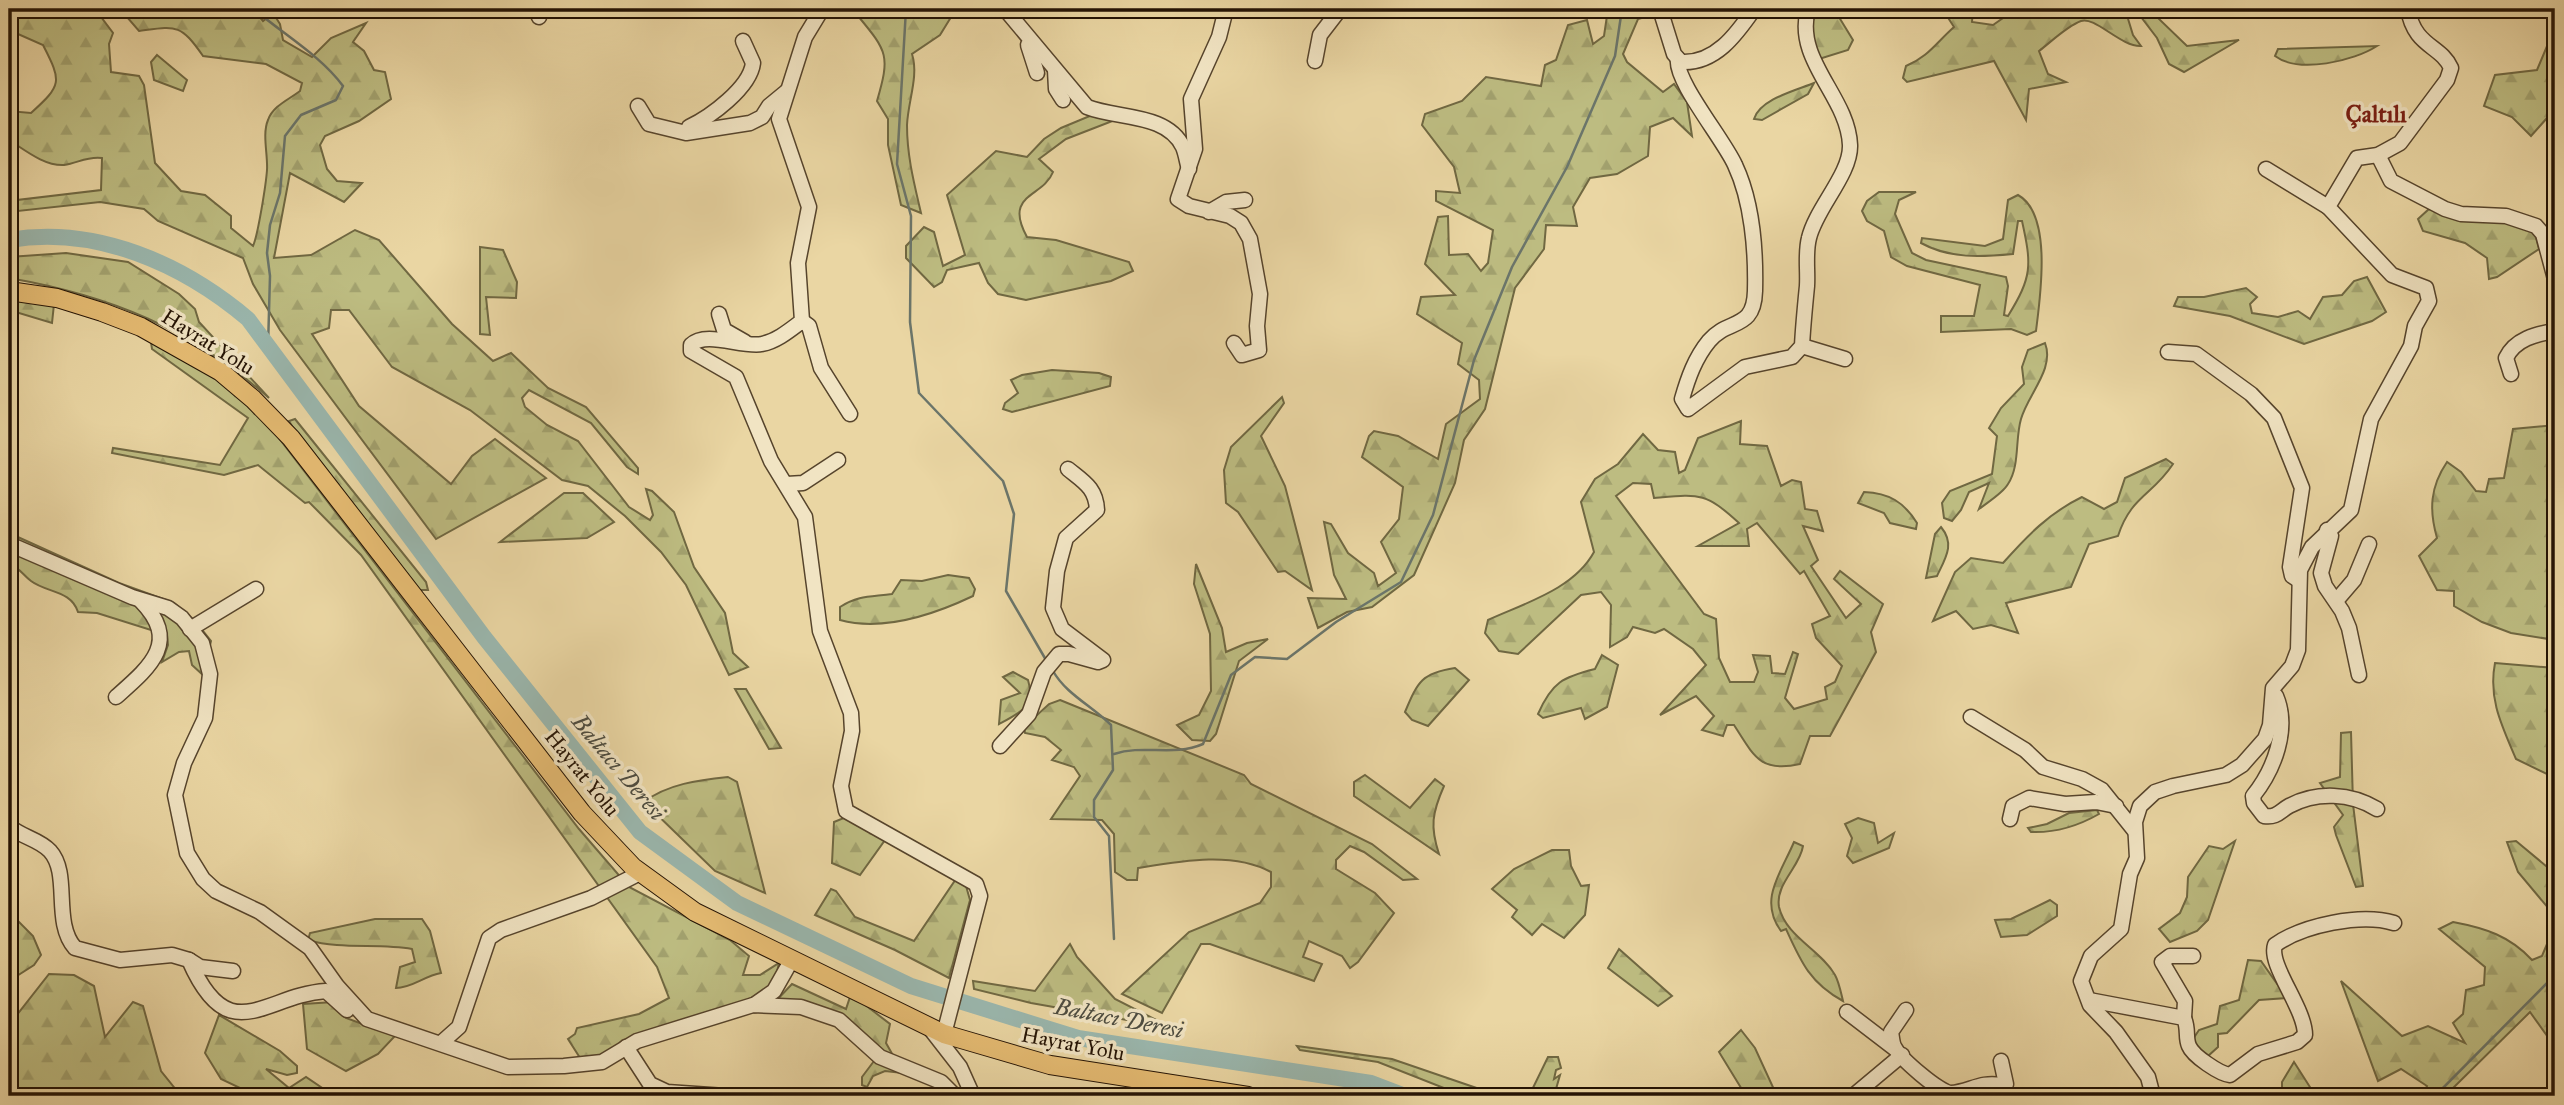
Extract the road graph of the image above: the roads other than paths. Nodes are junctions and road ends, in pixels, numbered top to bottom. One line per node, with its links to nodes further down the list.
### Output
1 (822, 9): 15 (street)
2 (1005, 9): 9 (street)
3 (1222, 9): 20 (street)
4 (1340, 9): 12 (street)
5 (1660, 9): 11 (street)
6 (1754, 9): 11 (street)
7 (1808, 9): 32 (street)
8 (2408, 9): 19 (street)
9 (1018, 24): 13 (street); 14 (street)
10 (743, 41): 18 (street)
11 (1678, 59): 32 (street)
12 (1315, 61)
13 (1055, 71): 16 (street); 20 (street)
14 (1037, 73)
15 (787, 91): 18 (street); 28 (street)
16 (1063, 100)
17 (638, 106): 18 (street)
18 (674, 132)
19 (2378, 155): 23 (street); 25 (street)
20 (1189, 169): 24 (street)
21 (2266, 169): 23 (street)
22 (1245, 200): 24 (street)
23 (2328, 207): 38 (street)
24 (1209, 212): 30 (street)
25 (2555, 279)
26 (9, 291): 60 (main road, Hayrat Yolu)
27 (719, 314): 31 (street)
28 (802, 321): 31 (street); 37 (street)
29 (2555, 331): 35 (street)
30 (1234, 343)
31 (749, 345): 41 (street)
32 (1801, 346): 34 (street)
33 (2168, 352): 45 (street)
34 (1845, 359)
35 (2511, 374)
36 (2369, 402): 38 (street)
37 (850, 414)
38 (2371, 419): 42 (street)
39 (838, 460): 41 (street)
40 (1068, 469): 54 (street)
41 (787, 484): 73 (street)
42 (2327, 530): 45 (street); 48 (street)
43 (9, 544): 47 (street)
44 (2369, 544): 48 (street)
45 (2298, 580): 51 (street)
46 (256, 589): 49 (street)
47 (140, 600): 49 (street); 52 (street)
48 (2336, 601): 50 (street)
49 (190, 629): 71 (street)
50 (2359, 675)
51 (2273, 688): 56 (street); 59 (street)
52 (117, 697)
53 (1970, 717): 55 (street)
54 (1000, 746)
55 (2116, 806): 57 (street); 59 (street)
56 (2376, 808)
57 (2010, 819)
58 (9, 826): 63 (street)
59 (2134, 830): 66 (street)
60 (640, 873): 64 (main road, Hayrat Yolu); 74 (street)
61 (2394, 923): 70 (street)
62 (2193, 956): 70 (street)
63 (189, 960): 65 (street); 71 (street)
64 (791, 961): 67 (street); 72 (main road, Hayrat Yolu)
65 (233, 971)
66 (2089, 1000): 70 (street); 84 (street)
67 (753, 1005): 75 (street); 80 (street)
68 (1906, 1010): 76 (street)
69 (1847, 1012): 76 (street)
70 (2184, 1018)
71 (367, 1019): 74 (street)
72 (927, 1025): 73 (main road, Hayrat Yolu); 81 (street)
73 (946, 1029): 82 (main road, Hayrat Yolu)
74 (441, 1043): 75 (street)
75 (626, 1047): 79 (street)
76 (1898, 1051): 78 (street); 83 (street)
77 (2001, 1061): 78 (street)
78 (2004, 1092)
79 (725, 1096)
80 (954, 1096)
81 (973, 1096)
82 (1248, 1096)
83 (1853, 1096)
84 (2153, 1096)

